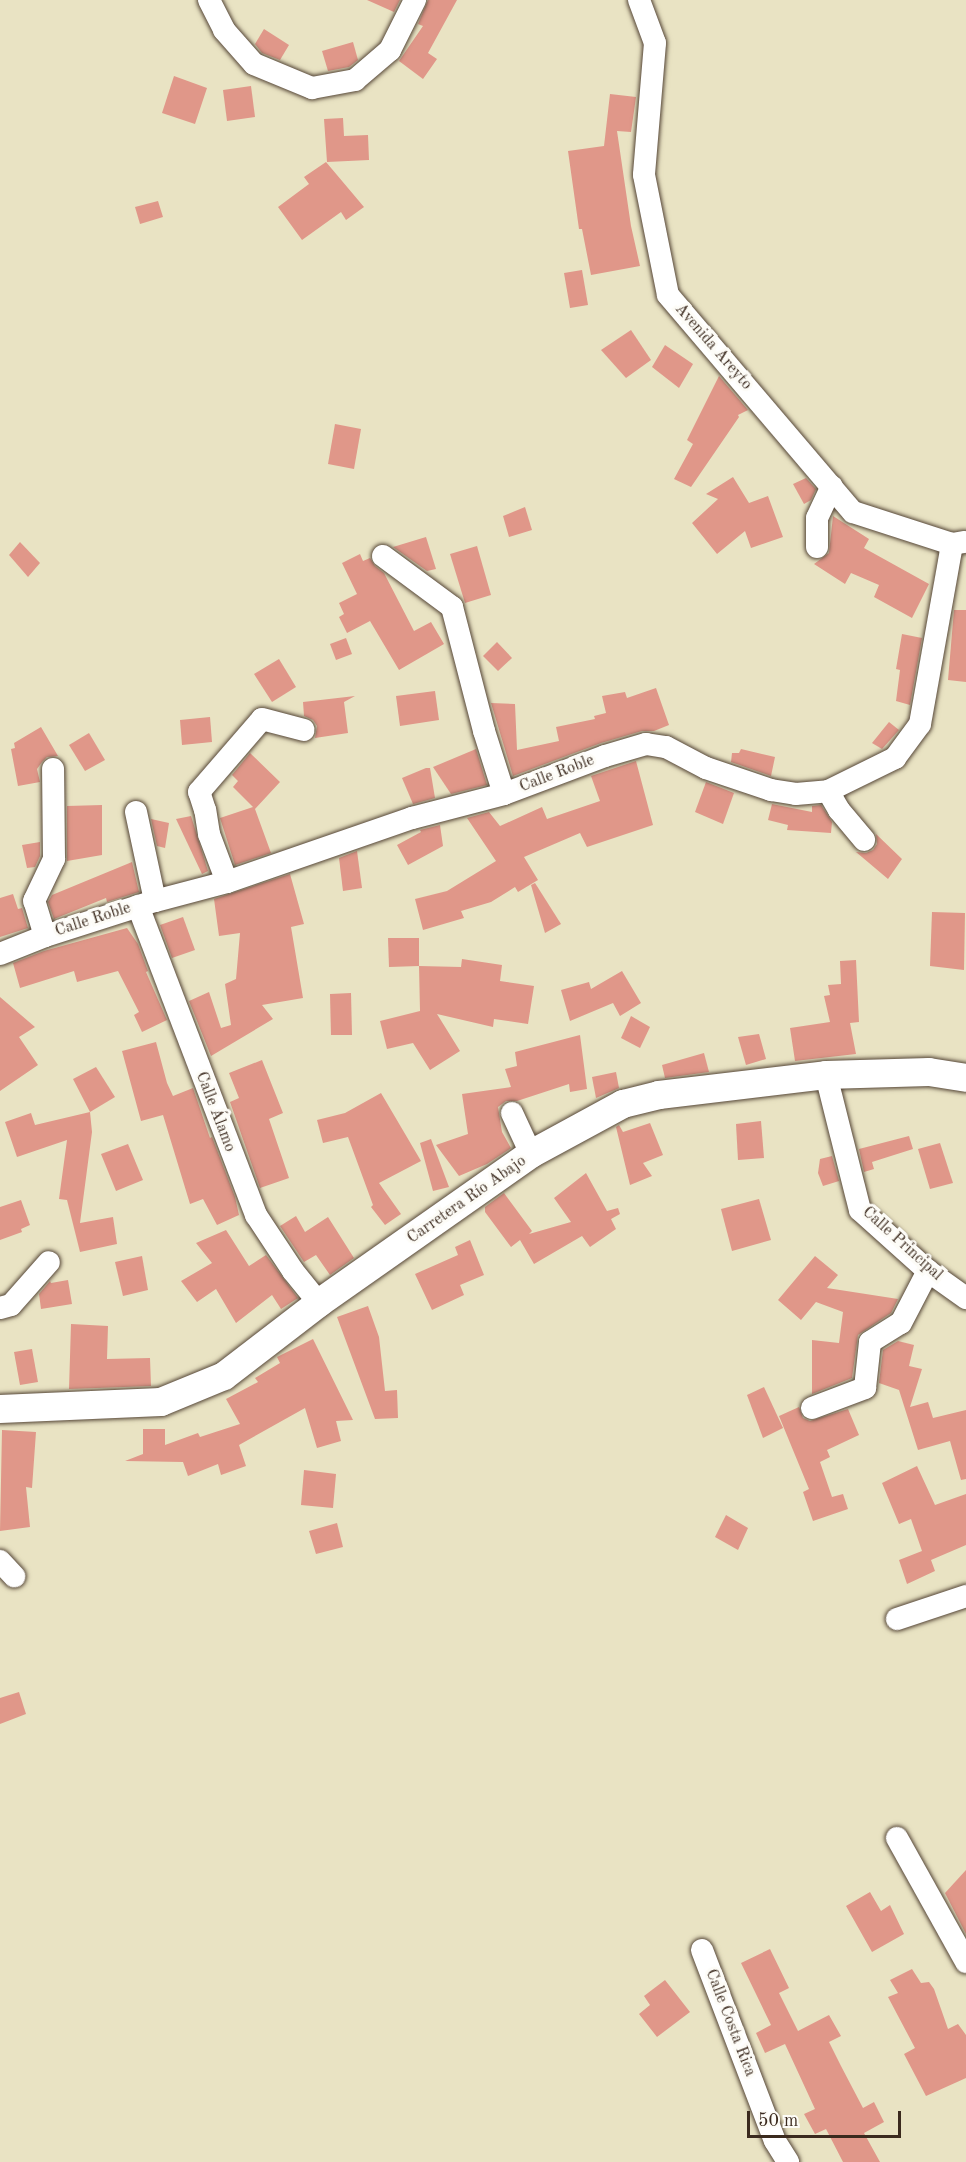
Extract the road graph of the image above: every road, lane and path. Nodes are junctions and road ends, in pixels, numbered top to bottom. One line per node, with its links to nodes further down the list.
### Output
1 (209, 0): 2 (street)
2 (415, 0)
3 (639, 0): 4 (street, Avenida Areyto)
4 (832, 486): 5 (street, Avenida Areyto); 6 (street)
5 (959, 543): 10 (street, Calle Roble)
6 (817, 547)
7 (383, 556): 11 (street)
8 (304, 730): 14 (street)
9 (53, 769): 16 (street)
10 (828, 792): 11 (street, Calle Roble); 13 (street)
11 (504, 794): 14 (street, Calle Roble)
12 (136, 812): 15 (street, Calle Álamo)
13 (864, 840)
14 (227, 882): 15 (street, Calle Roble)
15 (146, 903): 16 (street, Calle Roble); 25 (street, Calle Álamo)
16 (45, 936): 17 (street, Calle Roble)
17 (0, 954)
18 (826, 1075): 19 (street, Carretera Río Abajo); 21 (street, Carretera Río Abajo); 23 (street, Calle Principal)
19 (966, 1078)
20 (512, 1113): 21 (street)
21 (531, 1154): 25 (street, Carretera Río Abajo)
22 (49, 1262): 26 (street)
23 (928, 1271): 24 (street, Calle Principal); 27 (street)
24 (966, 1298)
25 (319, 1303): 28 (street, Carretera Río Abajo)
26 (0, 1308)
27 (812, 1408)
28 (0, 1409)
29 (966, 1596): 30 (street)
30 (897, 1619)
31 (897, 1838): 33 (street)
32 (702, 1950): 34 (street, Calle Costa Rica)
33 (966, 1962)
34 (788, 2162)

